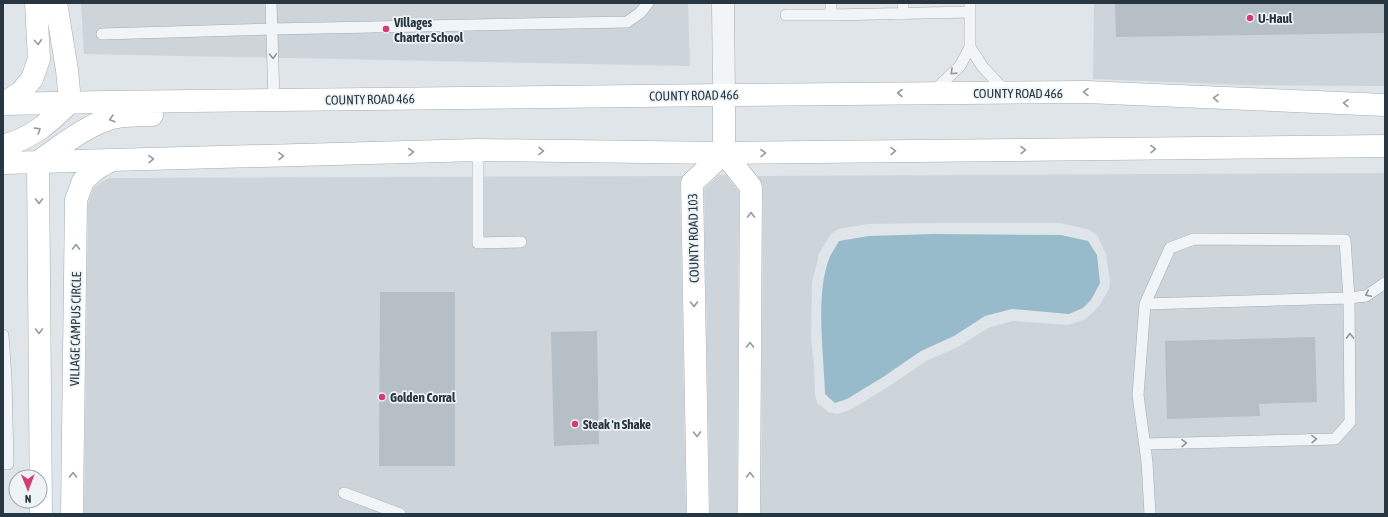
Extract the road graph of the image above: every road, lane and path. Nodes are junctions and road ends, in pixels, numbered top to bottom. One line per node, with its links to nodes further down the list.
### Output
1 (36, 3): 19 (main road, one-way to 19)
2 (56, 3): 18 (main road)
3 (271, 3): 11 (lane)
4 (648, 3): 11 (lane)
5 (723, 3): 16 (street)
6 (831, 3): 9 (lane)
7 (903, 8): 8 (lane); 9 (lane)
8 (970, 8): 13 (lane)
9 (831, 15): 10 (lane)
10 (786, 16)
11 (272, 29): 12 (lane); 17 (lane, one-way to 17)
12 (102, 34)
13 (970, 47): 14 (lane, one-way to 14); 15 (lane)
14 (932, 93): 15 (main road, COUNTY ROAD 466); 16 (main road, COUNTY ROAD 466, one-way to 16)
15 (1007, 93): 20 (main road, COUNTY ROAD 466, one-way to 15)
16 (724, 95): 17 (main road, COUNTY ROAD 466); 24 (main road)
17 (274, 100): 18 (main road, COUNTY ROAD 466); 26 (main road, one-way to 26)
18 (70, 102): 19 (main road, COUNTY ROAD 466); 21 (main road, one-way to 18)
19 (3, 104)
20 (1385, 104)
21 (3, 146)
22 (1385, 146): 24 (main road, one-way to 22)
23 (478, 150): 24 (main road, one-way to 24); 25 (main road, one-way to 23); 28 (lane)
24 (724, 153): 41 (main road, COUNTY ROAD 103, one-way to 41); 42 (main road, one-way to 24)
25 (112, 160): 26 (main road); 39 (main road, VILLAGE CAMPUS CIRCLE, one-way to 25)
26 (38, 162): 27 (main road); 38 (main road, one-way to 38)
27 (3, 163)
28 (521, 242)
29 (1385, 284): 30 (lane, one-way to 30)
30 (1349, 298): 31 (lane); 31 (lane); 34 (lane, one-way to 30)
31 (1145, 304): 34 (lane)
32 (3, 335): 33 (lane)
33 (4, 379): 35 (lane)
34 (1145, 444): 43 (lane)
35 (5, 450): 36 (lane)
36 (3, 464)
37 (344, 494): 40 (lane)
38 (41, 514)
39 (72, 514)
40 (400, 514)
41 (698, 514)
42 (749, 514)
43 (1150, 514)

